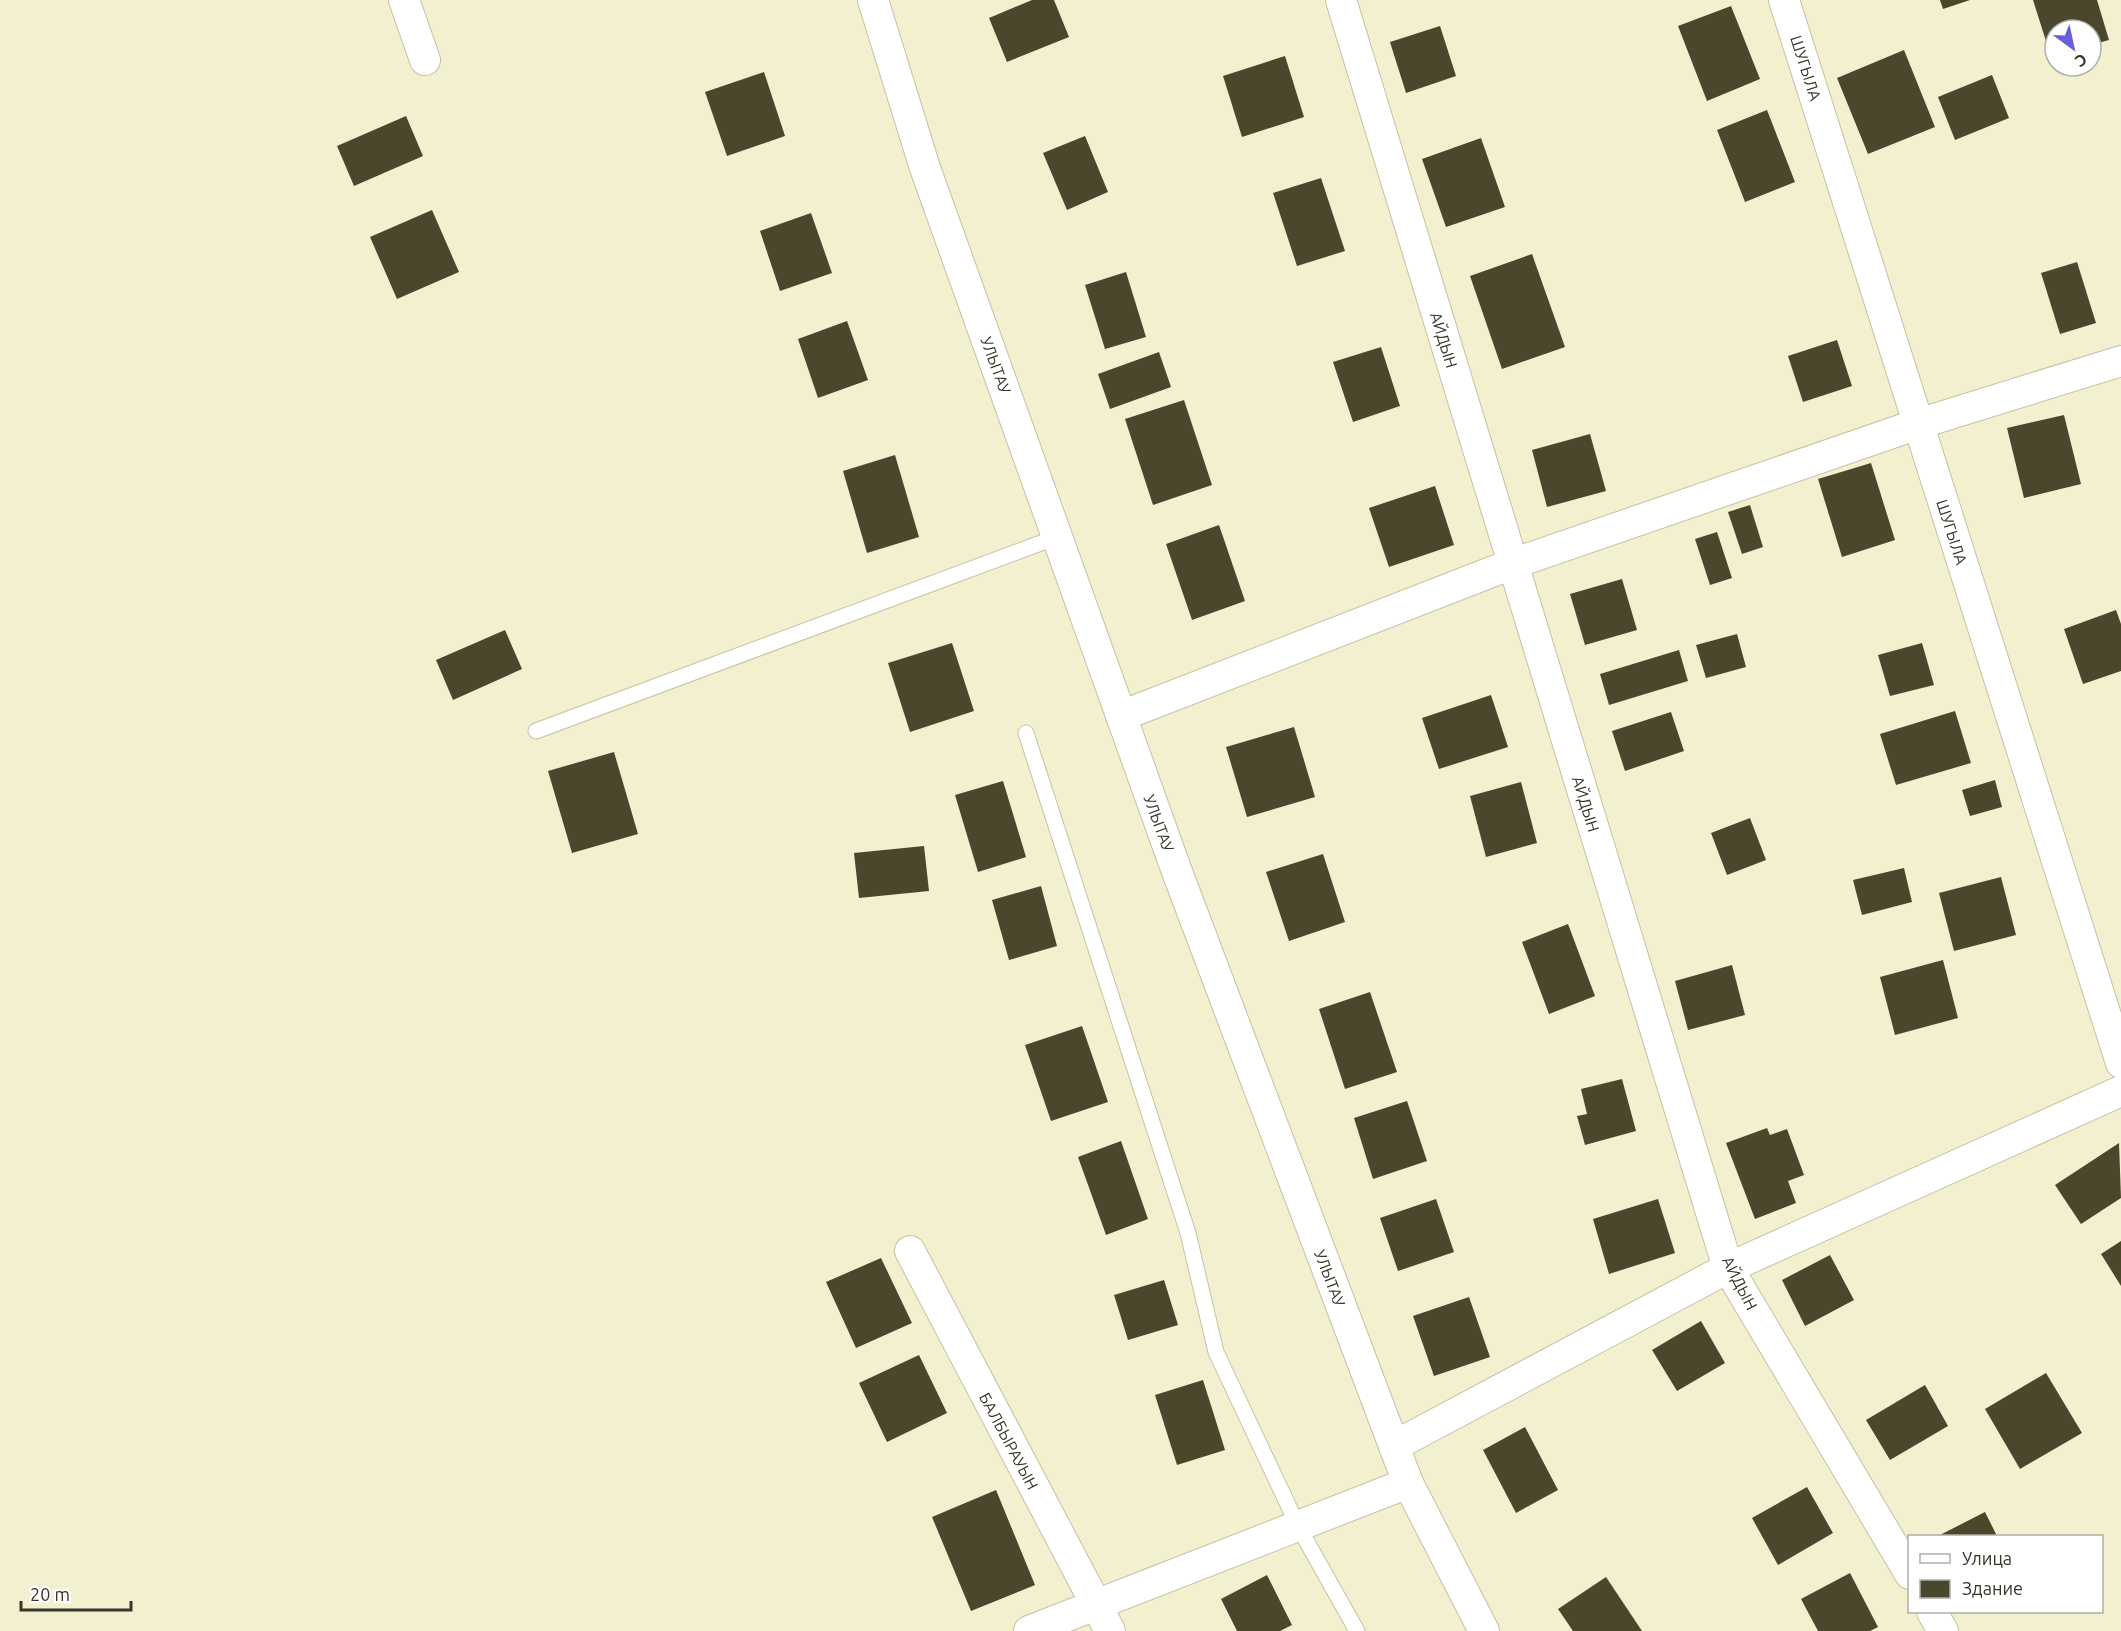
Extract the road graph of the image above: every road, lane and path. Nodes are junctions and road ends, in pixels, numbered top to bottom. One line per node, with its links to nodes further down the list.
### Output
1 (404, 0): 5 (street)
2 (873, 0): 8 (street, УЛЫТАУ)
3 (1341, 0): 9 (street, АЙДЫН)
4 (1784, 0): 7 (street, ШУГЫЛА)
5 (425, 60)
6 (2121, 361): 7 (street)
7 (1918, 424): 9 (street); 13 (street, ШУГЫЛА)
8 (1057, 537): 10 (street, УЛЫТАУ); 11 (lane)
9 (1512, 564): 10 (street); 16 (street, АЙДЫН)
10 (1121, 716): 17 (street, УЛЫТАУ)
11 (536, 731)
12 (1026, 733): 19 (lane)
13 (2121, 1063)
14 (2121, 1091): 16 (street)
15 (910, 1251): 21 (street, БАЛБЫРАУЫН)
16 (1728, 1268): 17 (street); 20 (street, АЙДЫН)
17 (1394, 1446): 18 (street, УЛЫТАУ)
18 (1408, 1483): 19 (street); 26 (street, УЛЫТАУ)
19 (1298, 1526): 21 (street); 25 (lane)
20 (1908, 1571)
21 (1095, 1604): 23 (street); 24 (street, БАЛБЫРАУЫН)
22 (1933, 1613): 27 (street)
23 (1029, 1631)
24 (1110, 1631)
25 (1357, 1631)
26 (1484, 1631)
27 (1943, 1631)

